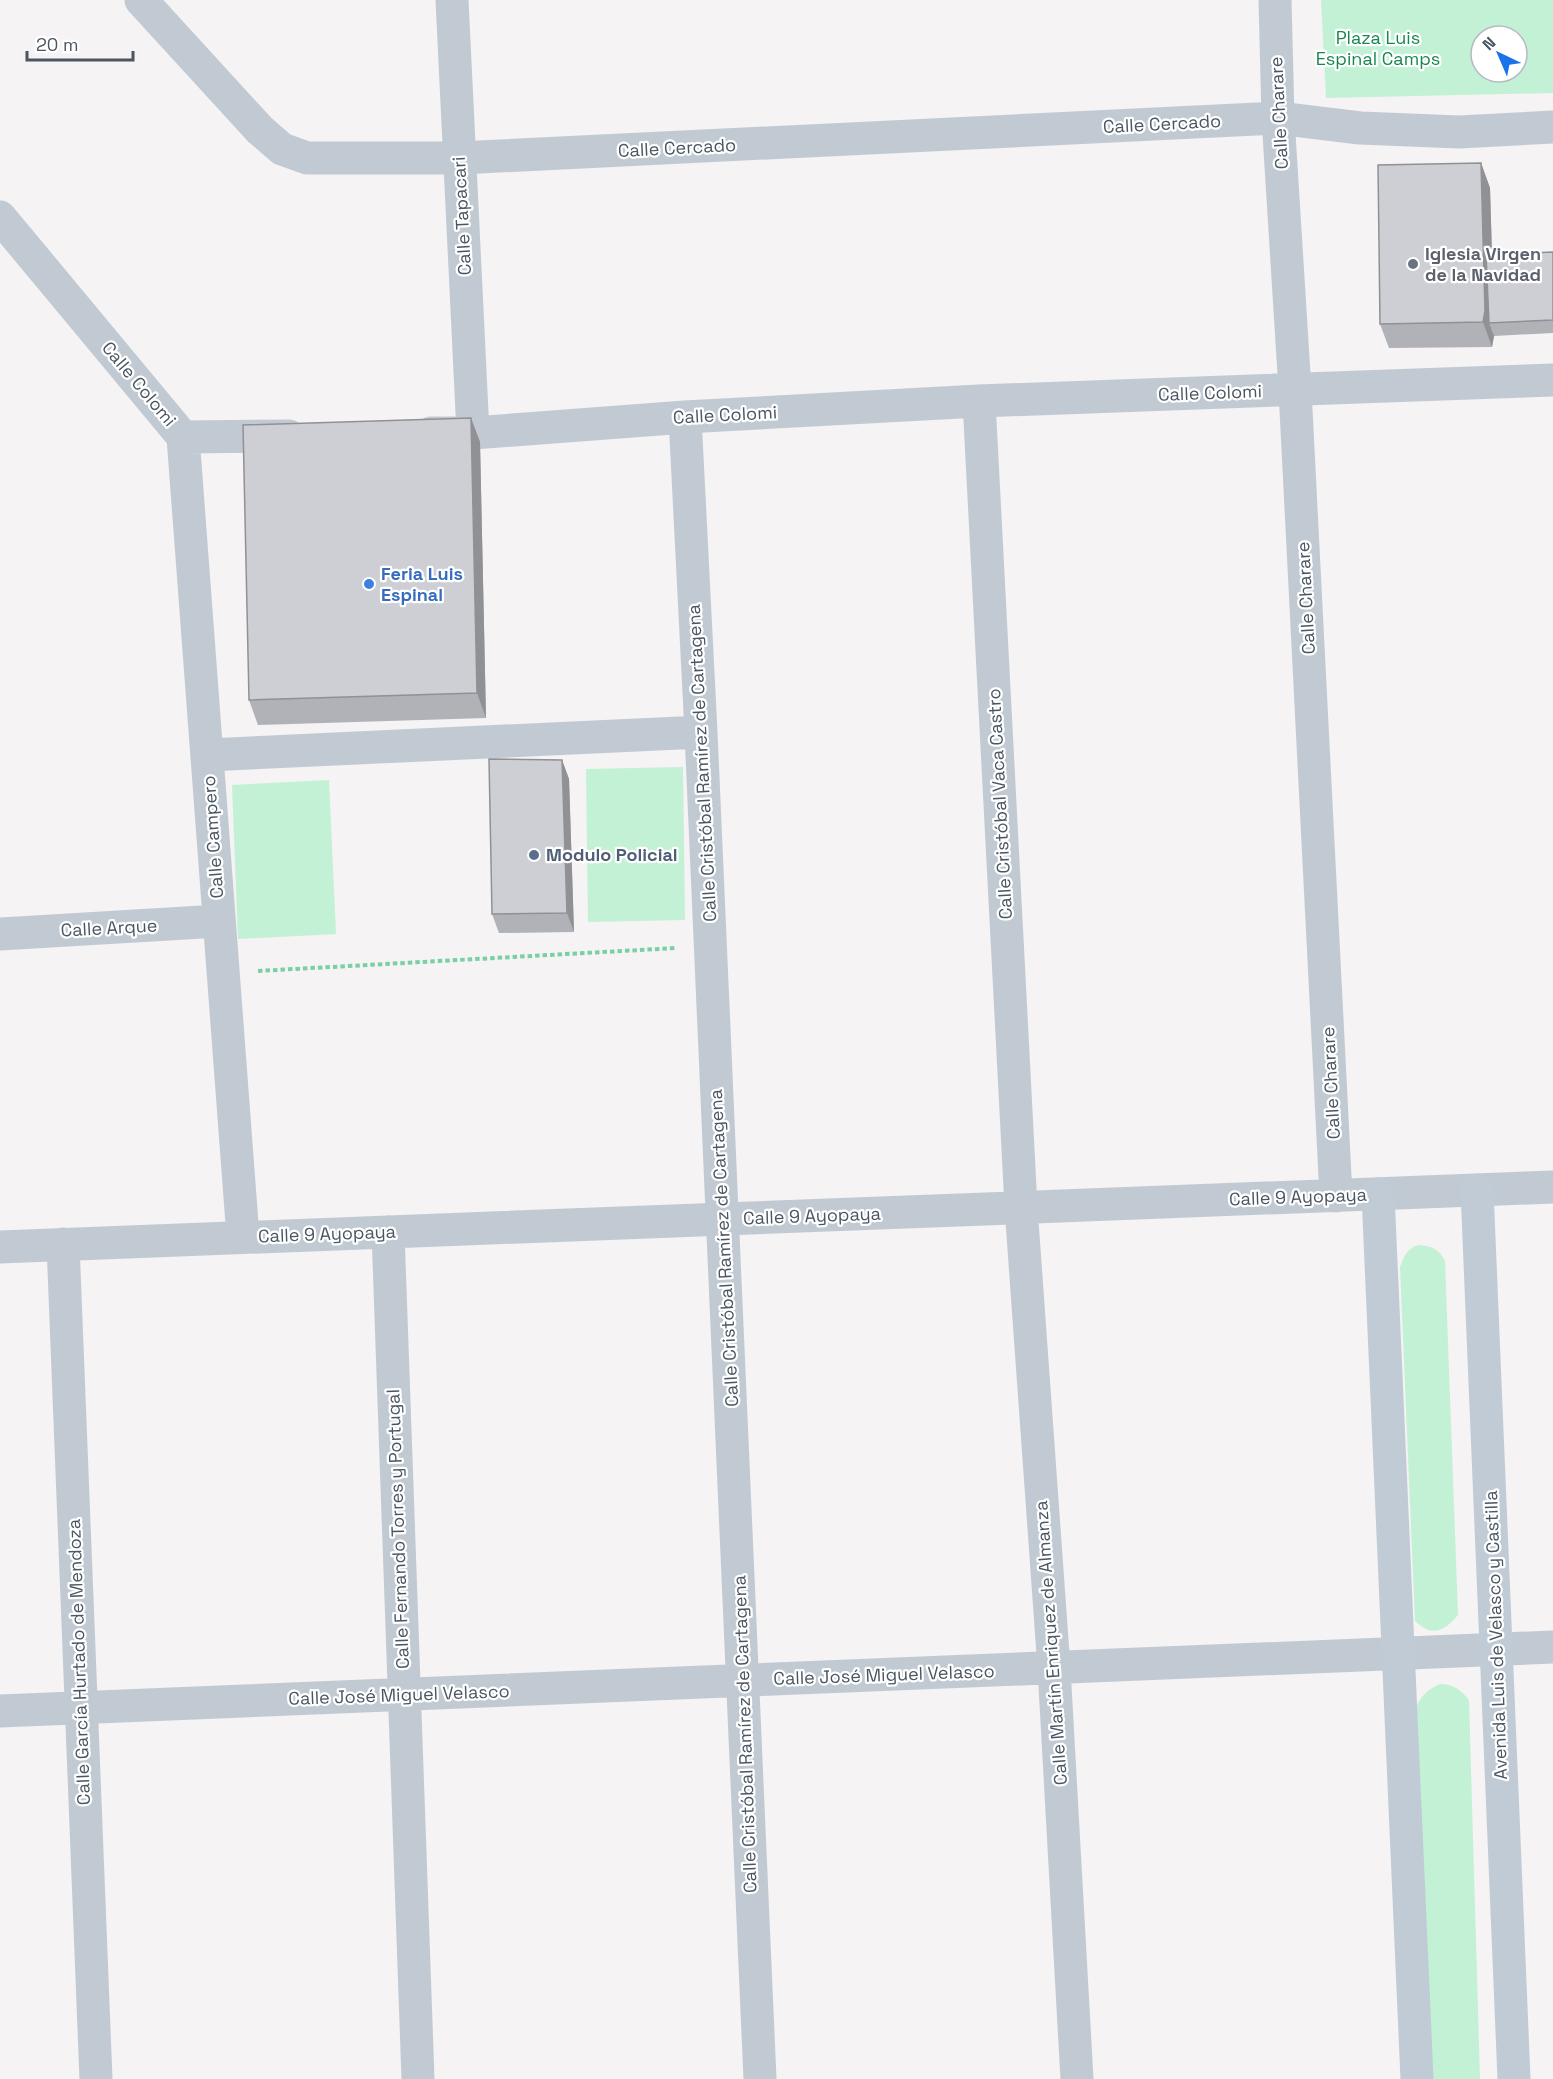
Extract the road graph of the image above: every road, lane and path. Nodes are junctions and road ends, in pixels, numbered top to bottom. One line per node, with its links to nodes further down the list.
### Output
1 (141, 0): 6 (street, Calle Cercado)
2 (452, 0): 6 (street, Calle Tapacari)
3 (1275, 0): 4 (street, Calle Charare)
4 (1278, 118): 5 (street, Calle Cercado); 6 (street, Calle Cercado); 9 (street, Calle Charare)
5 (1553, 126)
6 (459, 158): 12 (street, Calle Tapacari)
7 (0, 218): 15 (street, Calle Colomi)
8 (1553, 380): 9 (street, Calle Colomi)
9 (1295, 390): 10 (street, Calle Colomi); 25 (street, Calle Charare)
10 (979, 401): 11 (street, Calle Colomi); 26 (street, Calle Cristóbal Vaca Castro)
11 (685, 417): 12 (street, Calle Colomi); 16 (street, Calle Cristóbal Ramírez de Cartagena)
12 (473, 433): 13 (street, Calle Colomi)
13 (403, 434)
14 (322, 435): 15 (street, Calle Colomi)
15 (183, 437): 17 (street, Calle Campero)
16 (701, 732): 17 (street); 20 (street, Calle Cristóbal Ramírez de Cartagena)
17 (207, 755): 18 (street, Calle Campero)
18 (219, 921): 19 (street, Calle Arque); 21 (street, Calle Campero)
19 (0, 934)
20 (710, 947): 21 (path); 27 (street, Calle Cristóbal Ramírez de Cartagena)
21 (224, 973): 29 (street, Calle Campero)
22 (1553, 1187): 23 (street, Calle 9 Ayopaya)
23 (1477, 1190): 24 (street, Calle 9 Ayopaya); 33 (street, Avenida Luis de Velasco y Castilla)
24 (1378, 1194): 25 (street, Calle 9 Ayopaya); 34 (street)
25 (1336, 1196): 26 (street, Calle 9 Ayopaya)
26 (1021, 1207): 27 (street, Calle 9 Ayopaya); 35 (street, Calle Martín Enriquez de Almanza)
27 (723, 1219): 28 (street, Calle 9 Ayopaya); 36 (street, Calle Cristóbal Ramírez de Cartagena)
28 (388, 1232): 29 (street, Calle 9 Ayopaya); 37 (street, Calle Fernando Torres y Portugal)
29 (243, 1237): 30 (street, Calle 9 Ayopaya)
30 (63, 1244): 31 (street, Calle 9 Ayopaya); 38 (street, Calle García Hurtado de Mendoza)
31 (0, 1246)
32 (1553, 1647): 33 (street, Calle José Miguel Velasco)
33 (1496, 1649): 34 (street, Calle José Miguel Velasco); 45 (street, Avenida Luis de Velasco y Castilla)
34 (1398, 1653): 35 (street, Calle José Miguel Velasco); 44 (street)
35 (1054, 1668): 36 (street, Calle José Miguel Velasco); 43 (street, Calle Martín Enriquez de Almanza)
36 (743, 1681): 37 (street, Calle José Miguel Velasco); 42 (street, Calle Cristóbal Ramírez de Cartagena)
37 (404, 1695): 38 (street, Calle José Miguel Velasco); 41 (street, Calle Fernando Torres y Portugal)
38 (81, 1708): 39 (street, Calle José Miguel Velasco); 40 (street, Calle García Hurtado de Mendoza)
39 (0, 1711)
40 (96, 2079)
41 (418, 2079)
42 (760, 2079)
43 (1077, 2079)
44 (1417, 2079)
45 (1514, 2079)

